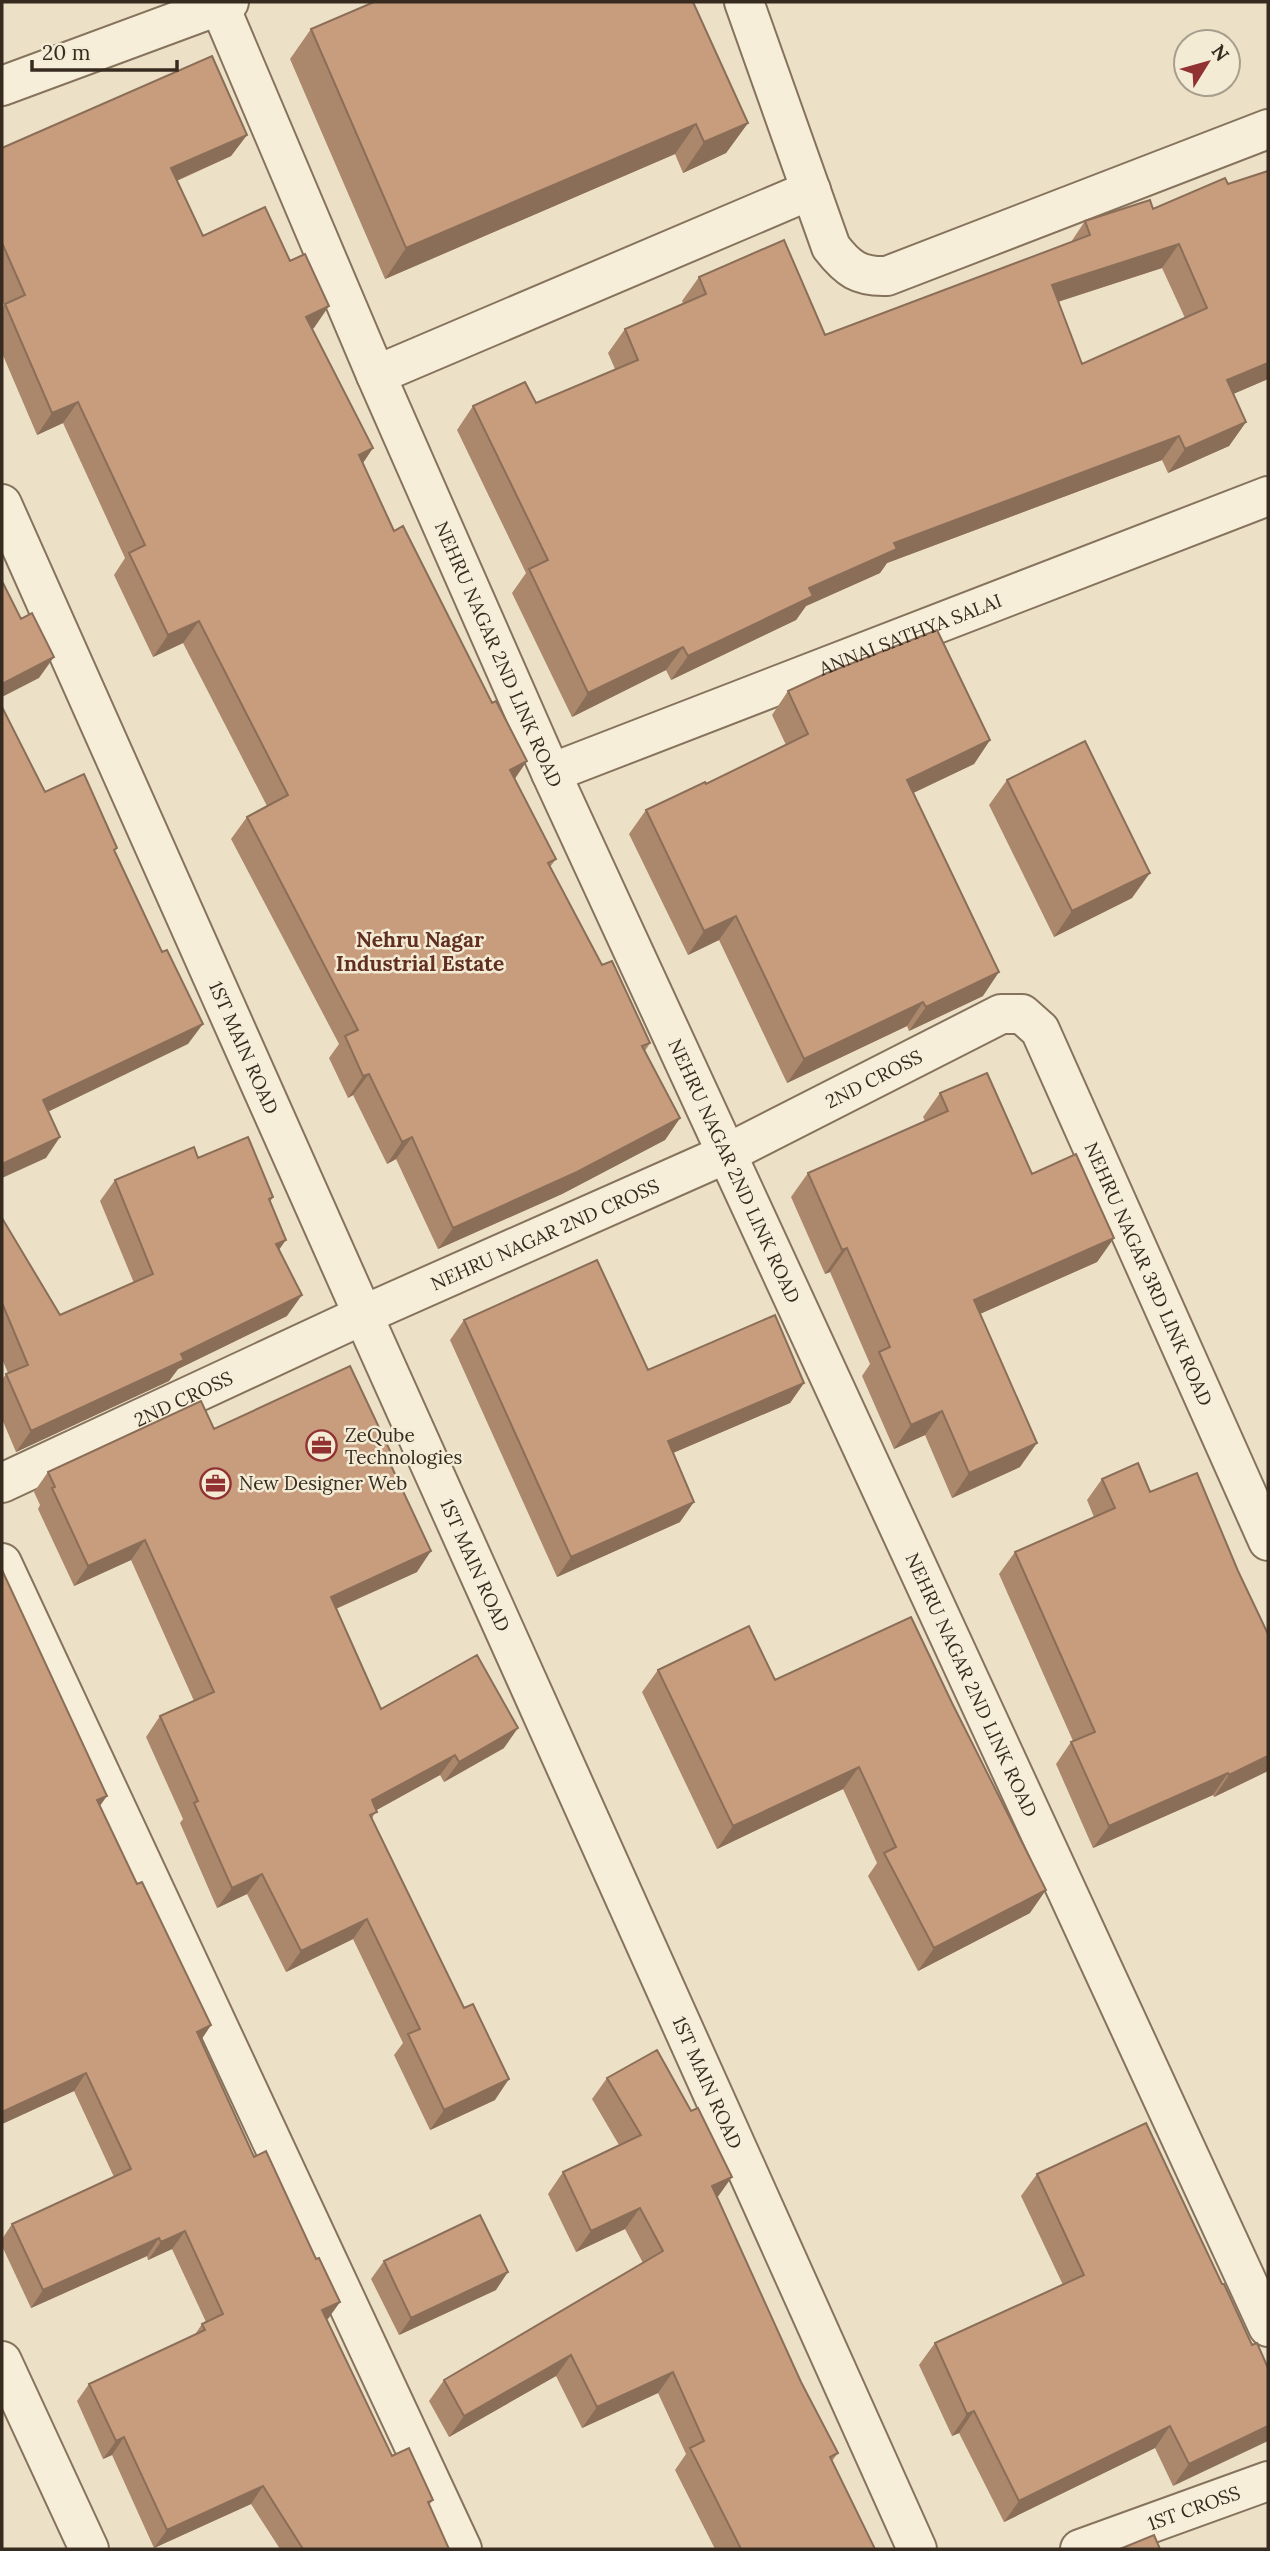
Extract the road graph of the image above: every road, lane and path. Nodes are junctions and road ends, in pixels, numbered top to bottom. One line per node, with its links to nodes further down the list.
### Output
1 (744, 2): 5 (street)
2 (222, 3): 3 (street); 6 (street, NEHRU NAGAR 2ND LINK ROAD)
3 (2, 86)
4 (1268, 129): 5 (street)
5 (811, 190): 6 (street)
6 (376, 376): 9 (street, NEHRU NAGAR 2ND LINK ROAD)
7 (1268, 496): 9 (street, ANNAI SATHYA SALAI)
8 (2, 504): 12 (street, 1ST MAIN ROAD)
9 (551, 773): 11 (street, NEHRU NAGAR 2ND LINK ROAD)
10 (1022, 1014): 11 (street, 2ND CROSS); 14 (street, NEHRU NAGAR 3RD LINK ROAD)
11 (726, 1154): 12 (street, NEHRU NAGAR 2ND CROSS); 16 (street, NEHRU NAGAR 2ND LINK ROAD)
12 (363, 1315): 13 (street, 2ND CROSS); 21 (street, 1ST MAIN ROAD)
13 (2, 1483)
14 (1268, 1541)
15 (2, 1563): 20 (street)
16 (1268, 2327)
17 (2, 2361): 19 (street)
18 (1268, 2481): 22 (street, 1ST CROSS)
19 (89, 2549)
20 (461, 2549)
21 (917, 2549)
22 (1080, 2549)

